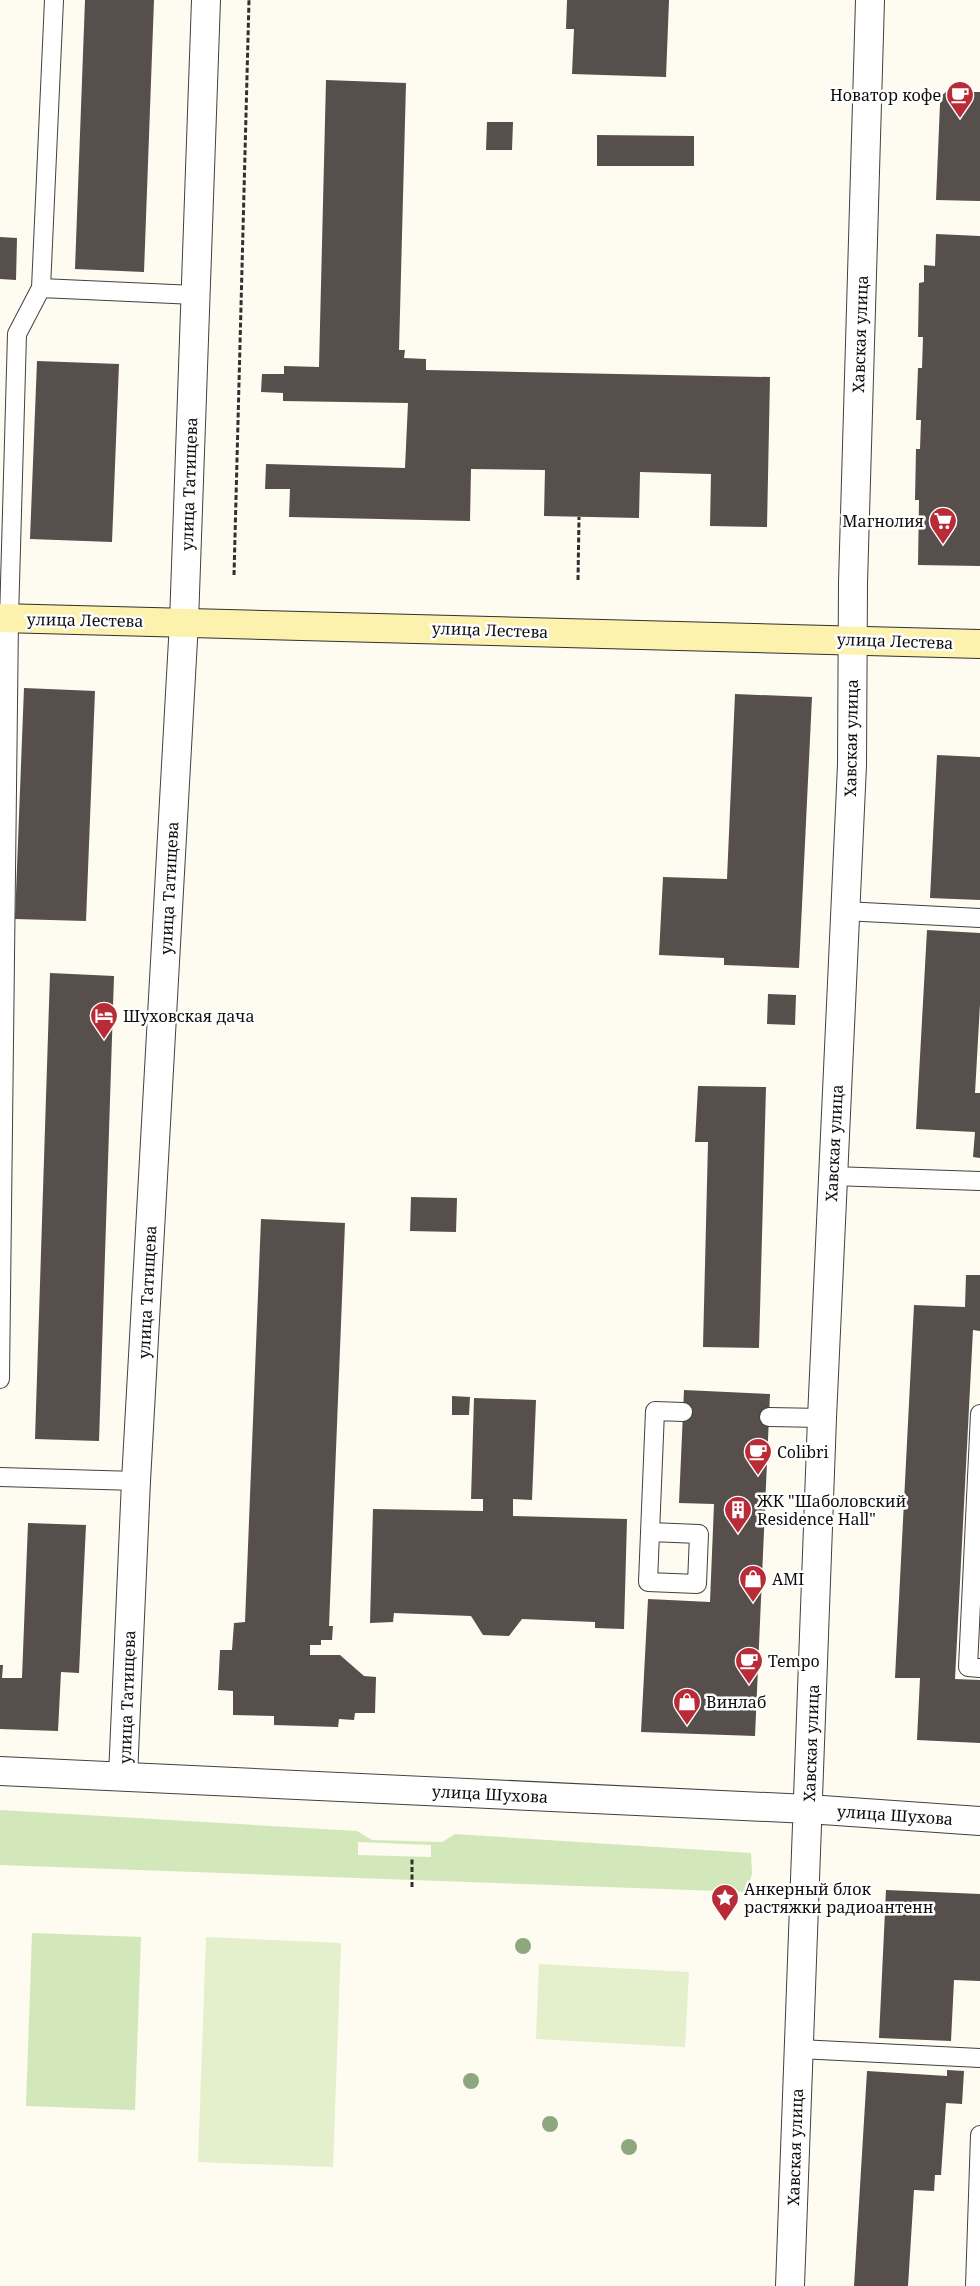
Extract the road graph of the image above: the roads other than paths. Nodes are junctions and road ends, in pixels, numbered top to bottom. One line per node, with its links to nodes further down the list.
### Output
1 (54, 0): 4 (lane)
2 (206, 0): 5 (street, улица Татищева)
3 (870, 0): 8 (street, Хавская улица)
4 (41, 288): 5 (lane); 6 (lane)
5 (195, 295): 7 (street, улица Татищева)
6 (4, 618): 7 (street, улица Лестева); 12 (lane)
7 (184, 622): 8 (street, улица Лестева); 21 (street, улица Татищева)
8 (853, 639): 9 (street, улица Лестева); 10 (street, Хавская улица)
9 (980, 644)
10 (844, 911): 11 (lane); 13 (street, Хавская улица)
11 (980, 918)
12 (2, 1067): 15 (lane)
13 (832, 1176): 14 (lane); 19 (street, Хавская улица)
14 (980, 1182)
15 (0, 1379)
16 (683, 1412): 22 (lane)
17 (980, 1414): 23 (lane)
18 (769, 1416): 19 (lane)
19 (822, 1418): 26 (street, Хавская улица)
20 (0, 1477): 21 (lane)
21 (136, 1481): 25 (street, улица Татищева)
22 (650, 1532)
23 (980, 1668)
24 (0, 1771): 25 (street, улица Шухова)
25 (123, 1776): 26 (street, улица Шухова)
26 (808, 1810): 27 (street, улица Шухова); 28 (street, Хавская улица)
27 (980, 1821)
28 (799, 2049): 29 (lane); 31 (street, Хавская улица)
29 (980, 2058)
30 (980, 2135): 32 (lane)
31 (790, 2286)
32 (975, 2286)

